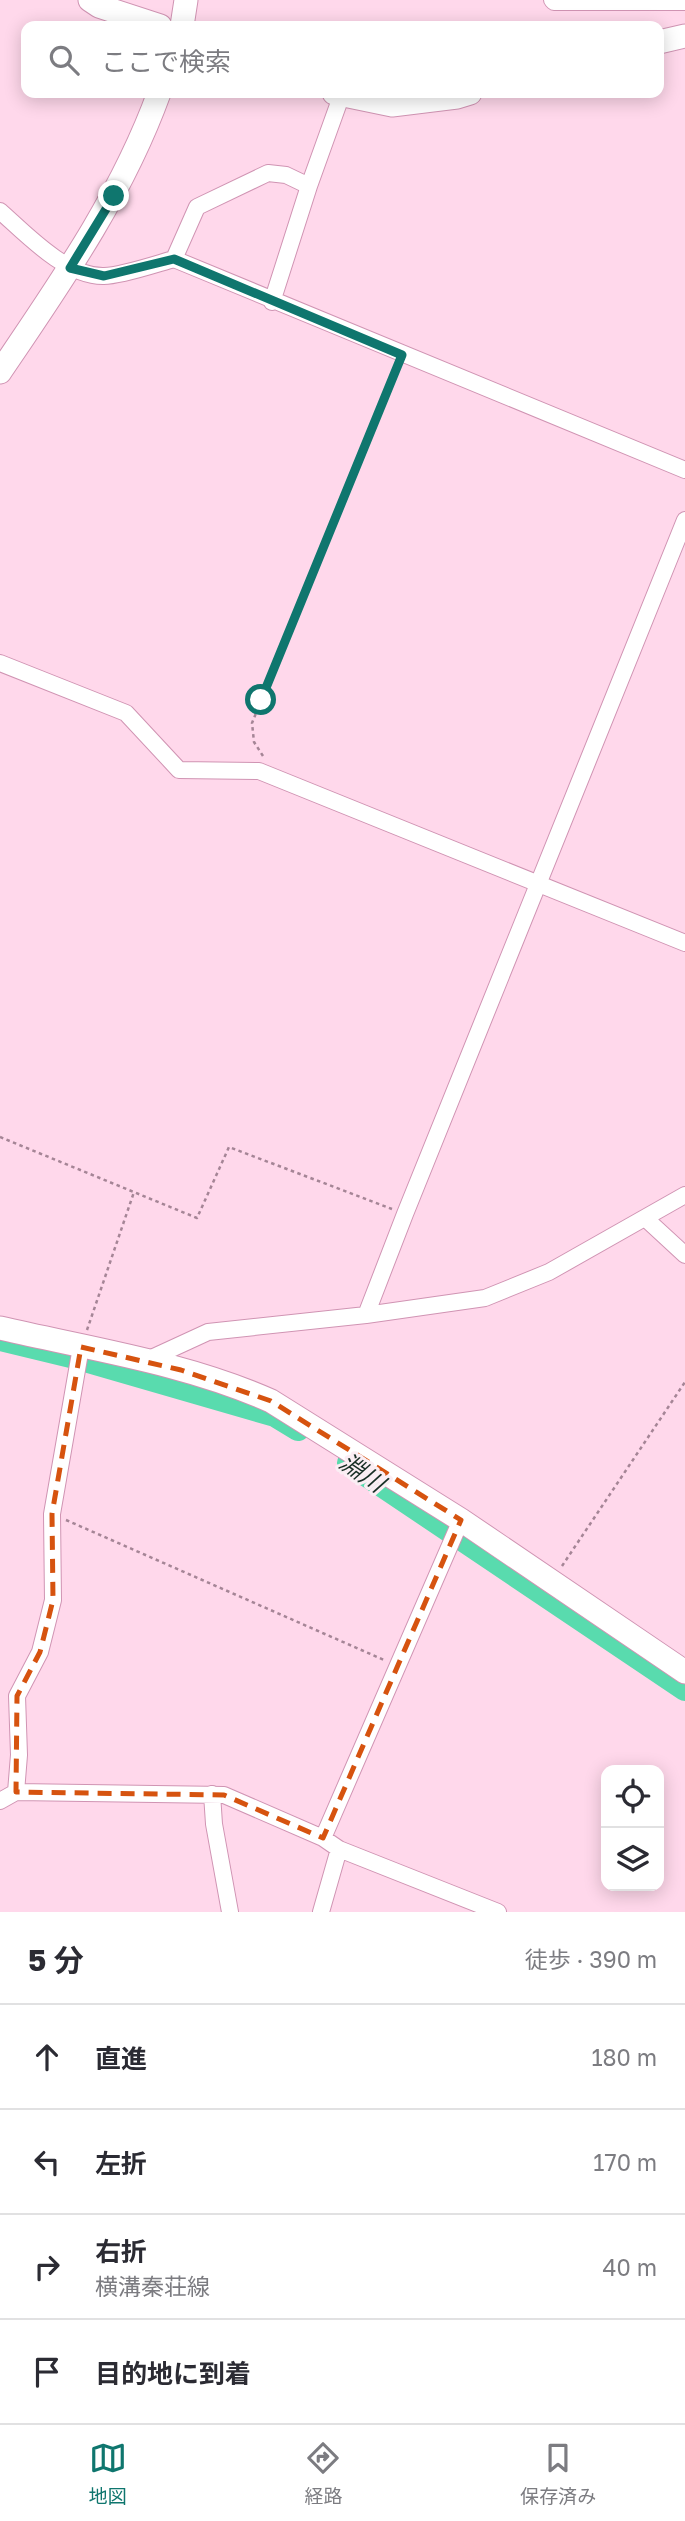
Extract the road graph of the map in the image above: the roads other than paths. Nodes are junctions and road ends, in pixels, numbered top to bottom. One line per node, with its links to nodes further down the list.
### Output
1 (90, 0): 5 (street)
2 (186, 0): 6 (street)
3 (552, 0): 4 (street)
4 (685, 2)
5 (145, 21)
6 (183, 21)
7 (685, 36): 8 (street)
8 (664, 41)
9 (157, 98): 16 (street)
10 (337, 98): 13 (street)
11 (358, 98): 12 (street)
12 (449, 98)
13 (309, 186): 15 (street); 17 (street)
14 (0, 211): 16 (street)
15 (174, 259): 16 (street); 17 (street)
16 (70, 268): 18 (street)
17 (272, 302): 19 (street)
18 (0, 372)
19 (685, 470)
20 (685, 520): 22 (street)
21 (0, 663): 22 (street)
22 (539, 885): 23 (street); 27 (street)
23 (685, 943)
24 (685, 1195): 25 (street)
25 (645, 1217): 26 (street); 27 (street)
26 (685, 1255)
27 (366, 1315): 30 (street)
28 (0, 1328): 29 (street)
29 (81, 1347): 30 (street); 33 (street)
30 (145, 1361): 31 (street)
31 (461, 1520): 32 (street); 36 (street)
32 (685, 1672)
33 (16, 1792): 34 (street); 35 (street)
34 (212, 1794): 36 (street); 38 (street)
35 (0, 1801)
36 (323, 1838): 37 (street)
37 (339, 1849): 39 (street); 40 (street)
38 (230, 1912)
39 (321, 1912)
40 (498, 1912)

